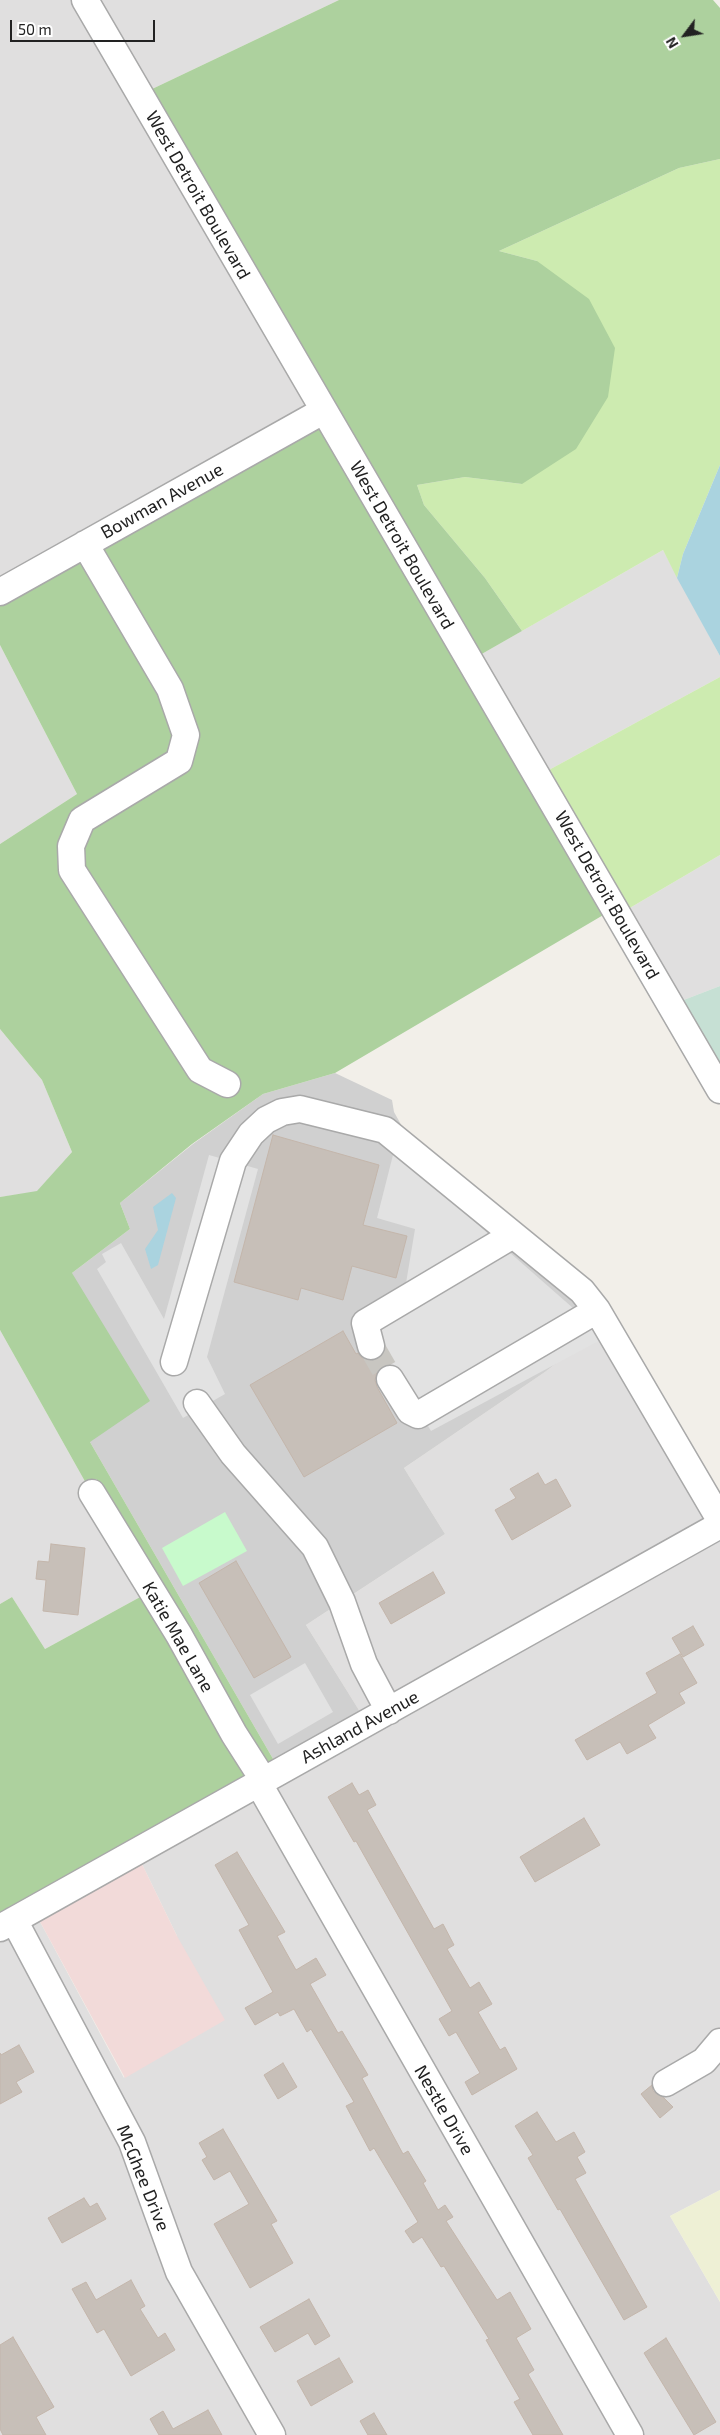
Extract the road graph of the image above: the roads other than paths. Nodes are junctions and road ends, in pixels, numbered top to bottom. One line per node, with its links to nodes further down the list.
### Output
1 (85, 0): 2 (street, West Detroit Boulevard)
2 (324, 411): 3 (street, Bowman Avenue); 6 (street, West Detroit Boulevard)
3 (85, 544): 4 (street, Bowman Avenue); 5 (street)
4 (0, 592)
5 (227, 1084)
6 (720, 1090)
7 (513, 1235): 8 (street); 9 (street); 10 (street)
8 (597, 1310): 11 (street); 14 (street)
9 (371, 1346)
10 (174, 1362)
11 (390, 1379)
12 (197, 1403): 16 (street)
13 (92, 1493): 17 (street, Katie Mae Lane)
14 (720, 1520)
15 (720, 1525): 16 (street, Ashland Avenue)
16 (389, 1711): 17 (street, Ashland Avenue)
17 (261, 1783): 18 (street, Ashland Avenue); 22 (street, Nestle Drive)
18 (7, 1924): 21 (street, McGhee Drive)
19 (720, 2042): 20 (street)
20 (666, 2083)
21 (272, 2435)
22 (630, 2435)

